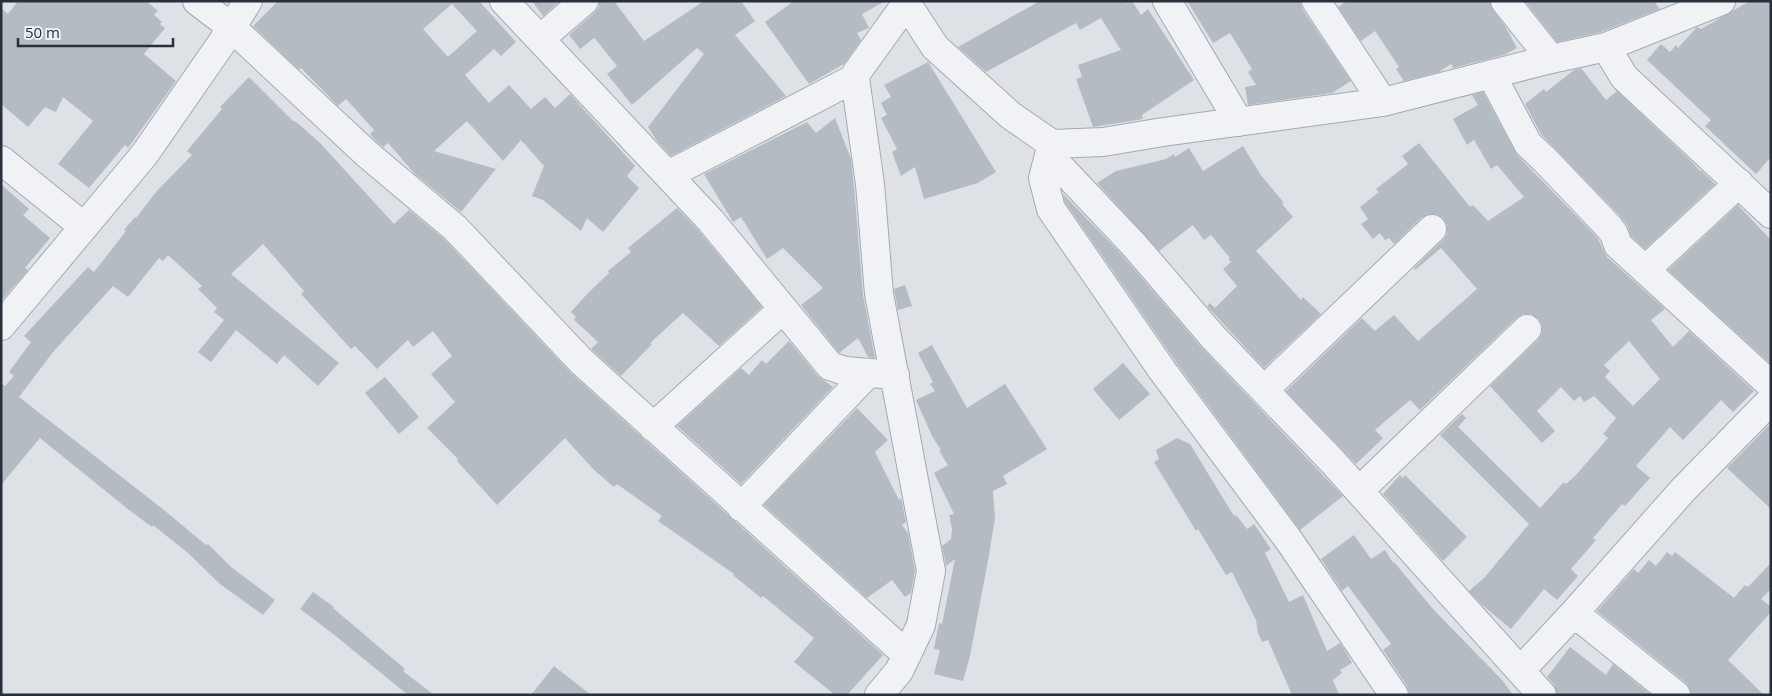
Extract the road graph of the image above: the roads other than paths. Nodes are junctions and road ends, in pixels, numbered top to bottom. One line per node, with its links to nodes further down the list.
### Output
1 (197, 1): 11 (street)
2 (248, 1): 11 (street)
3 (504, 1): 12 (street)
4 (584, 1): 12 (street)
5 (1167, 1): 18 (street)
6 (1316, 1): 17 (street)
7 (1505, 1): 14 (street)
8 (1721, 1): 10 (street)
9 (906, 2): 16 (street); 19 (street)
10 (1682, 8): 13 (street)
11 (231, 27): 24 (street); 35 (street)
12 (540, 39): 21 (street)
13 (1606, 47): 14 (street); 22 (street)
14 (1551, 59): 15 (street)
15 (1490, 74): 17 (street); 26 (street)
16 (855, 78): 21 (street); 31 (street)
17 (1383, 102): 18 (street)
18 (1239, 122): 19 (street)
19 (1050, 151): 33 (street); 43 (street)
20 (1, 160): 24 (street)
21 (668, 175): 27 (street)
22 (1739, 183): 23 (street); 26 (street)
23 (1771, 214)
24 (84, 227): 28 (street)
25 (1432, 229): 33 (street)
26 (1644, 270): 32 (street)
27 (784, 309): 30 (street); 35 (street)
28 (1, 326)
29 (1527, 329): 36 (street)
30 (868, 373): 31 (street); 37 (street)
31 (895, 375): 39 (street)
32 (1771, 385)
33 (1264, 390): 36 (street)
34 (1771, 400): 38 (street)
35 (654, 427): 37 (street)
36 (1359, 491): 40 (street)
37 (741, 507): 39 (street)
38 (1574, 613): 40 (street); 44 (street)
39 (907, 655): 42 (street)
40 (1521, 670): 41 (street)
41 (1538, 693)
42 (879, 695)
43 (1394, 695)
44 (1676, 695)

